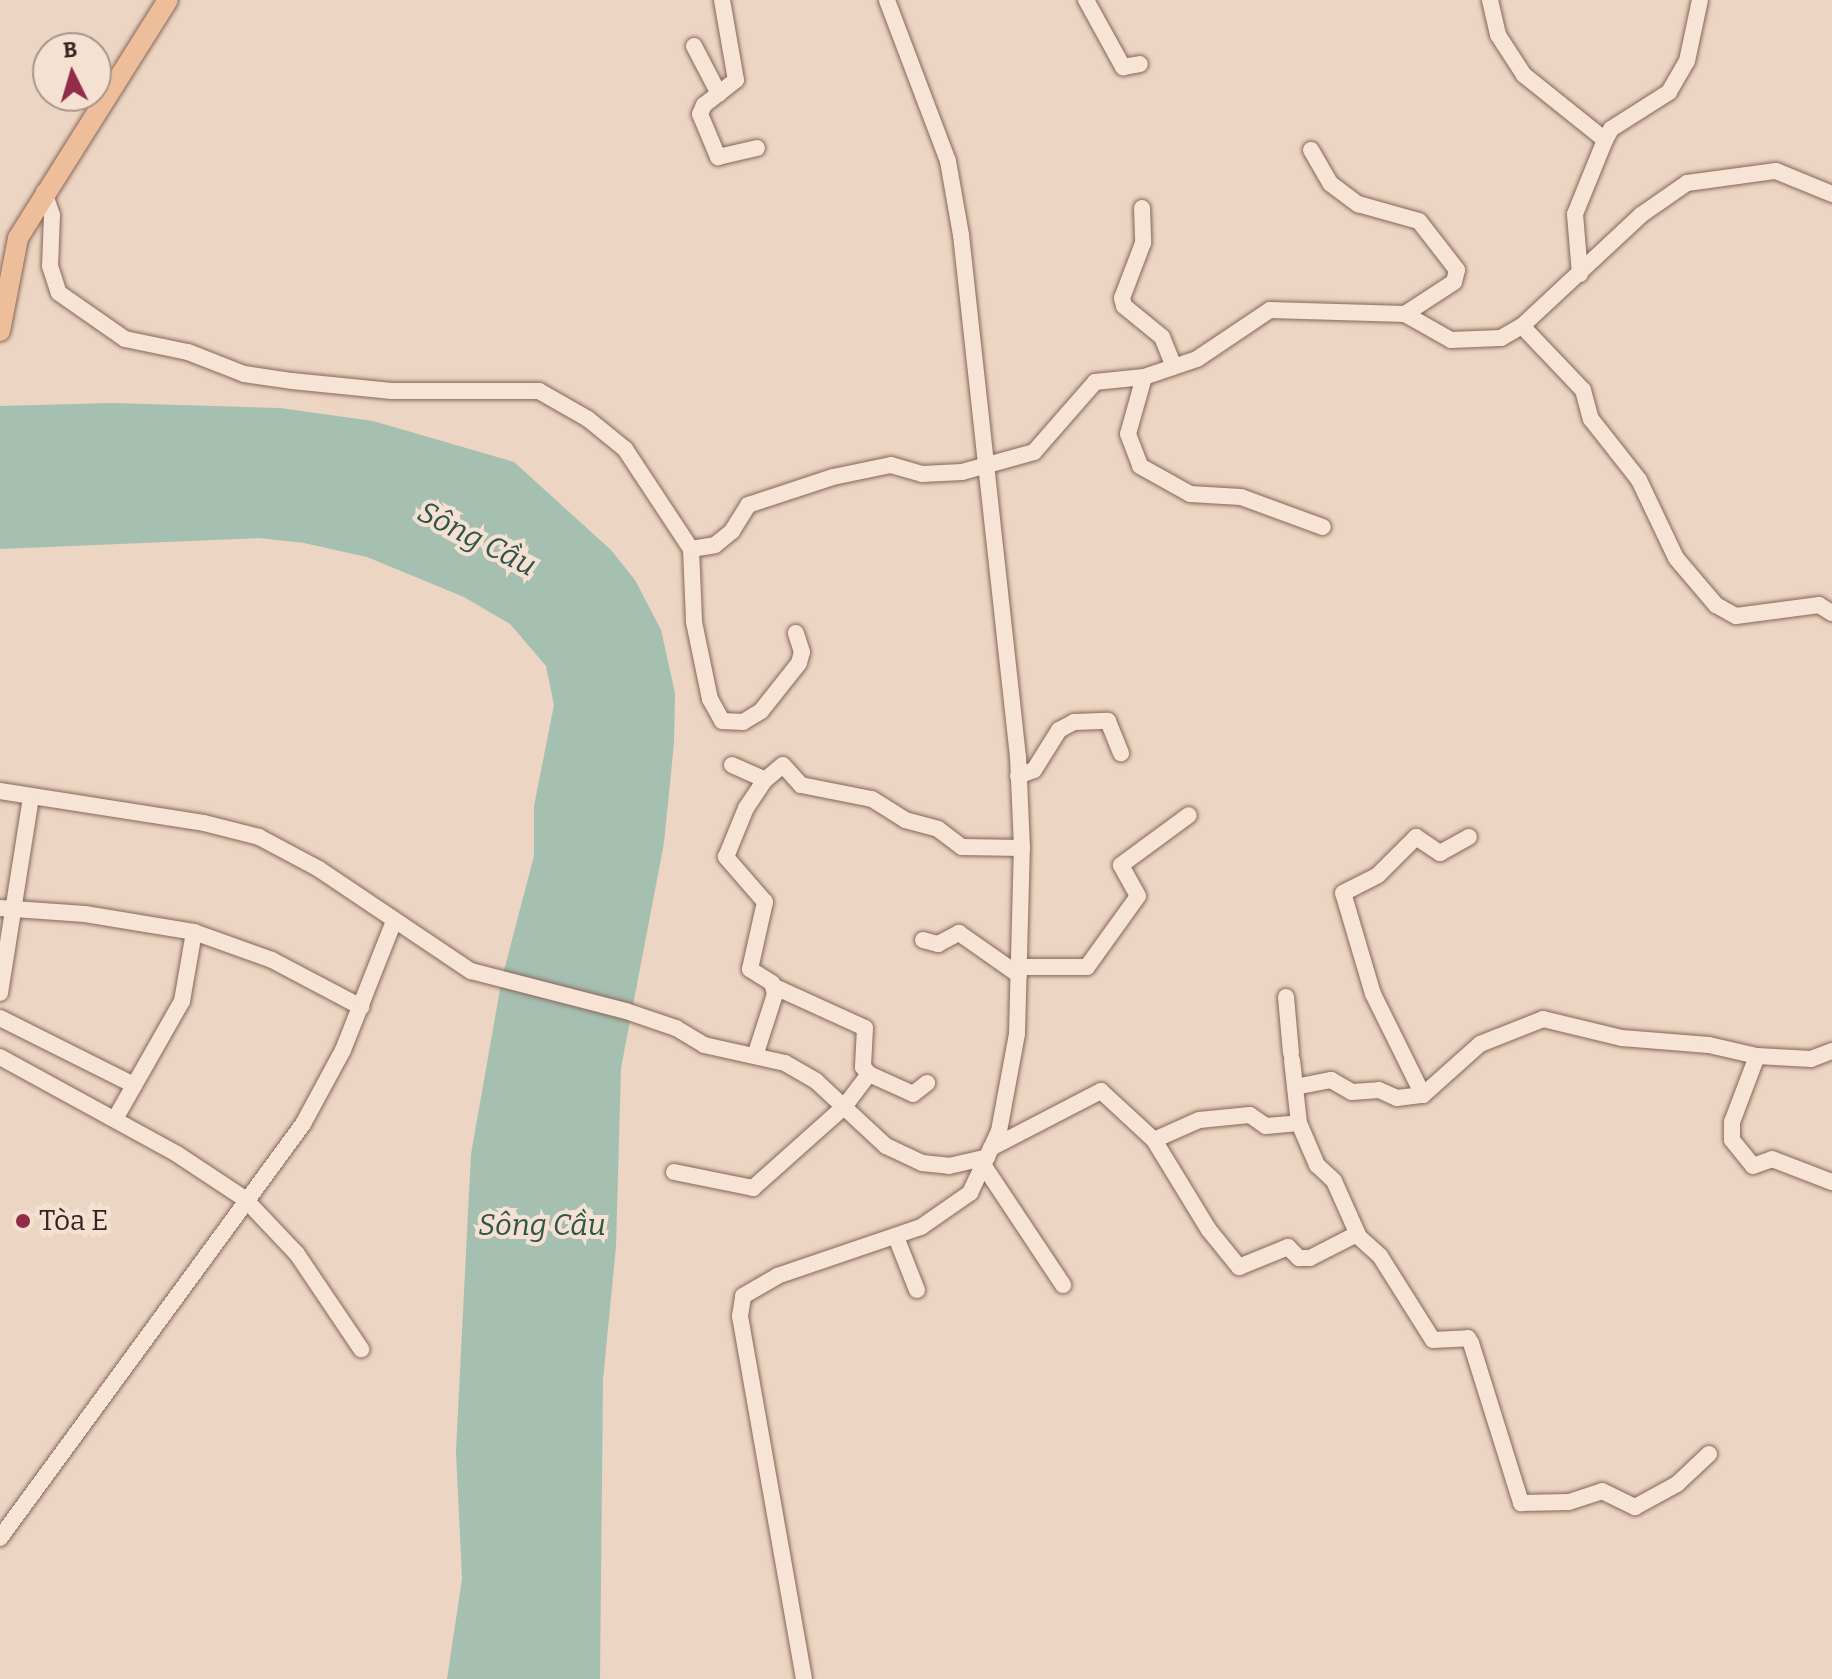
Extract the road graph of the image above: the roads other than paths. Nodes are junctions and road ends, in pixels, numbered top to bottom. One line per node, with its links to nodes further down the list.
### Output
1 (168, 0): 13 (main road)
2 (722, 0): 9 (street)
3 (887, 0): 22 (street)
4 (1086, 0): 8 (street)
5 (1490, 0): 10 (street)
6 (1700, 0): 10 (street)
7 (694, 46): 9 (street)
8 (1140, 64)
9 (719, 94): 11 (street)
10 (1605, 140): 16 (street)
11 (757, 148)
12 (1311, 150): 17 (street)
13 (44, 192): 19 (main road); 24 (street)
14 (1832, 194): 16 (street)
15 (1142, 208): 20 (street)
16 (1580, 274): 18 (street)
17 (1405, 314): 18 (street); 20 (street)
18 (1522, 326): 25 (street)
19 (0, 331)
20 (1174, 367): 21 (street)
21 (1144, 377): 22 (street); 23 (street)
22 (987, 465): 24 (street); 29 (street)
23 (1323, 527)
24 (691, 549): 26 (street)
25 (1832, 613)
26 (796, 633)
27 (1121, 754): 29 (street)
28 (732, 765): 30 (street)
29 (1018, 776): 35 (street)
30 (765, 780): 35 (street); 41 (street)
31 (0, 791): 32 (street)
32 (31, 797): 36 (street); 37 (street)
33 (1189, 815): 40 (street)
34 (1469, 837): 54 (street)
35 (1022, 848): 40 (street)
36 (7, 908): 38 (street); 42 (street)
37 (394, 921): 44 (street); 47 (street)
38 (194, 932): 44 (street); 52 (street)
39 (923, 940): 40 (street)
40 (1019, 971): 59 (street)
41 (775, 987): 47 (street); 50 (street)
42 (0, 993)
43 (1286, 997): 53 (street)
44 (361, 1007): 62 (street)
45 (0, 1018): 52 (street)
46 (1832, 1051): 48 (street)
47 (755, 1056): 55 (street)
48 (1757, 1056): 54 (street); 61 (street)
49 (0, 1057): 56 (street)
50 (869, 1074): 51 (street); 55 (street)
51 (927, 1083)
52 (134, 1085): 56 (street)
53 (1295, 1087): 54 (street); 57 (street)
54 (1423, 1095)
55 (844, 1107): 59 (street); 60 (street)
56 (115, 1119): 62 (street)
57 (1299, 1123): 58 (street); 63 (street)
58 (1154, 1140): 59 (street); 63 (street)
59 (988, 1157): 64 (street); 65 (street)
60 (674, 1172)
61 (1832, 1182)
62 (245, 1199): 67 (street); 69 (street)
63 (1357, 1234): 68 (street)
64 (896, 1237): 66 (street); 70 (street)
65 (1063, 1285)
66 (917, 1290)
67 (361, 1349)
68 (1709, 1454)
69 (0, 1538)
70 (804, 1679)

